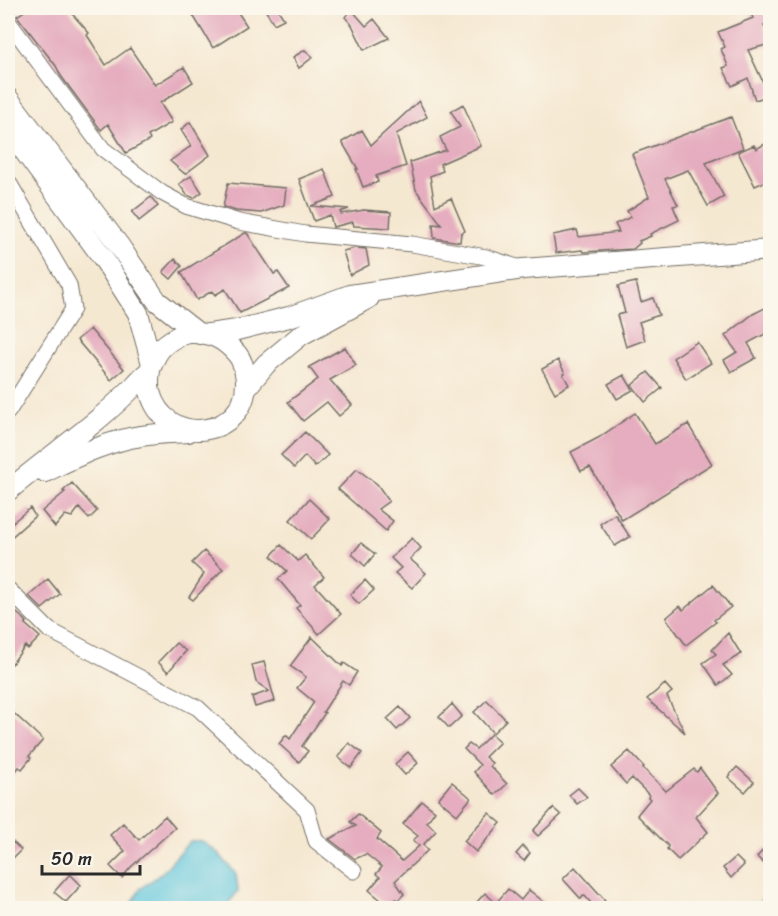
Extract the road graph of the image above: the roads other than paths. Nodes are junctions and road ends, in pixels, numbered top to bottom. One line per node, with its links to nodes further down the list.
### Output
1 (8, 21): 6 (street)
2 (8, 98): 8 (main road)
3 (8, 129): 9 (main road)
4 (8, 182): 11 (street)
5 (771, 250): 6 (main road)
6 (523, 269): 7 (main road)
7 (382, 291): 8 (main road); 10 (main road)
8 (204, 334): 9 (main road); 10 (main road)
9 (151, 367): 12 (main road); 13 (main road)
10 (246, 388): 12 (main road)
11 (8, 412)
12 (193, 431): 13 (main road)
13 (10, 489)
14 (8, 589): 15 (street)
15 (354, 871)

